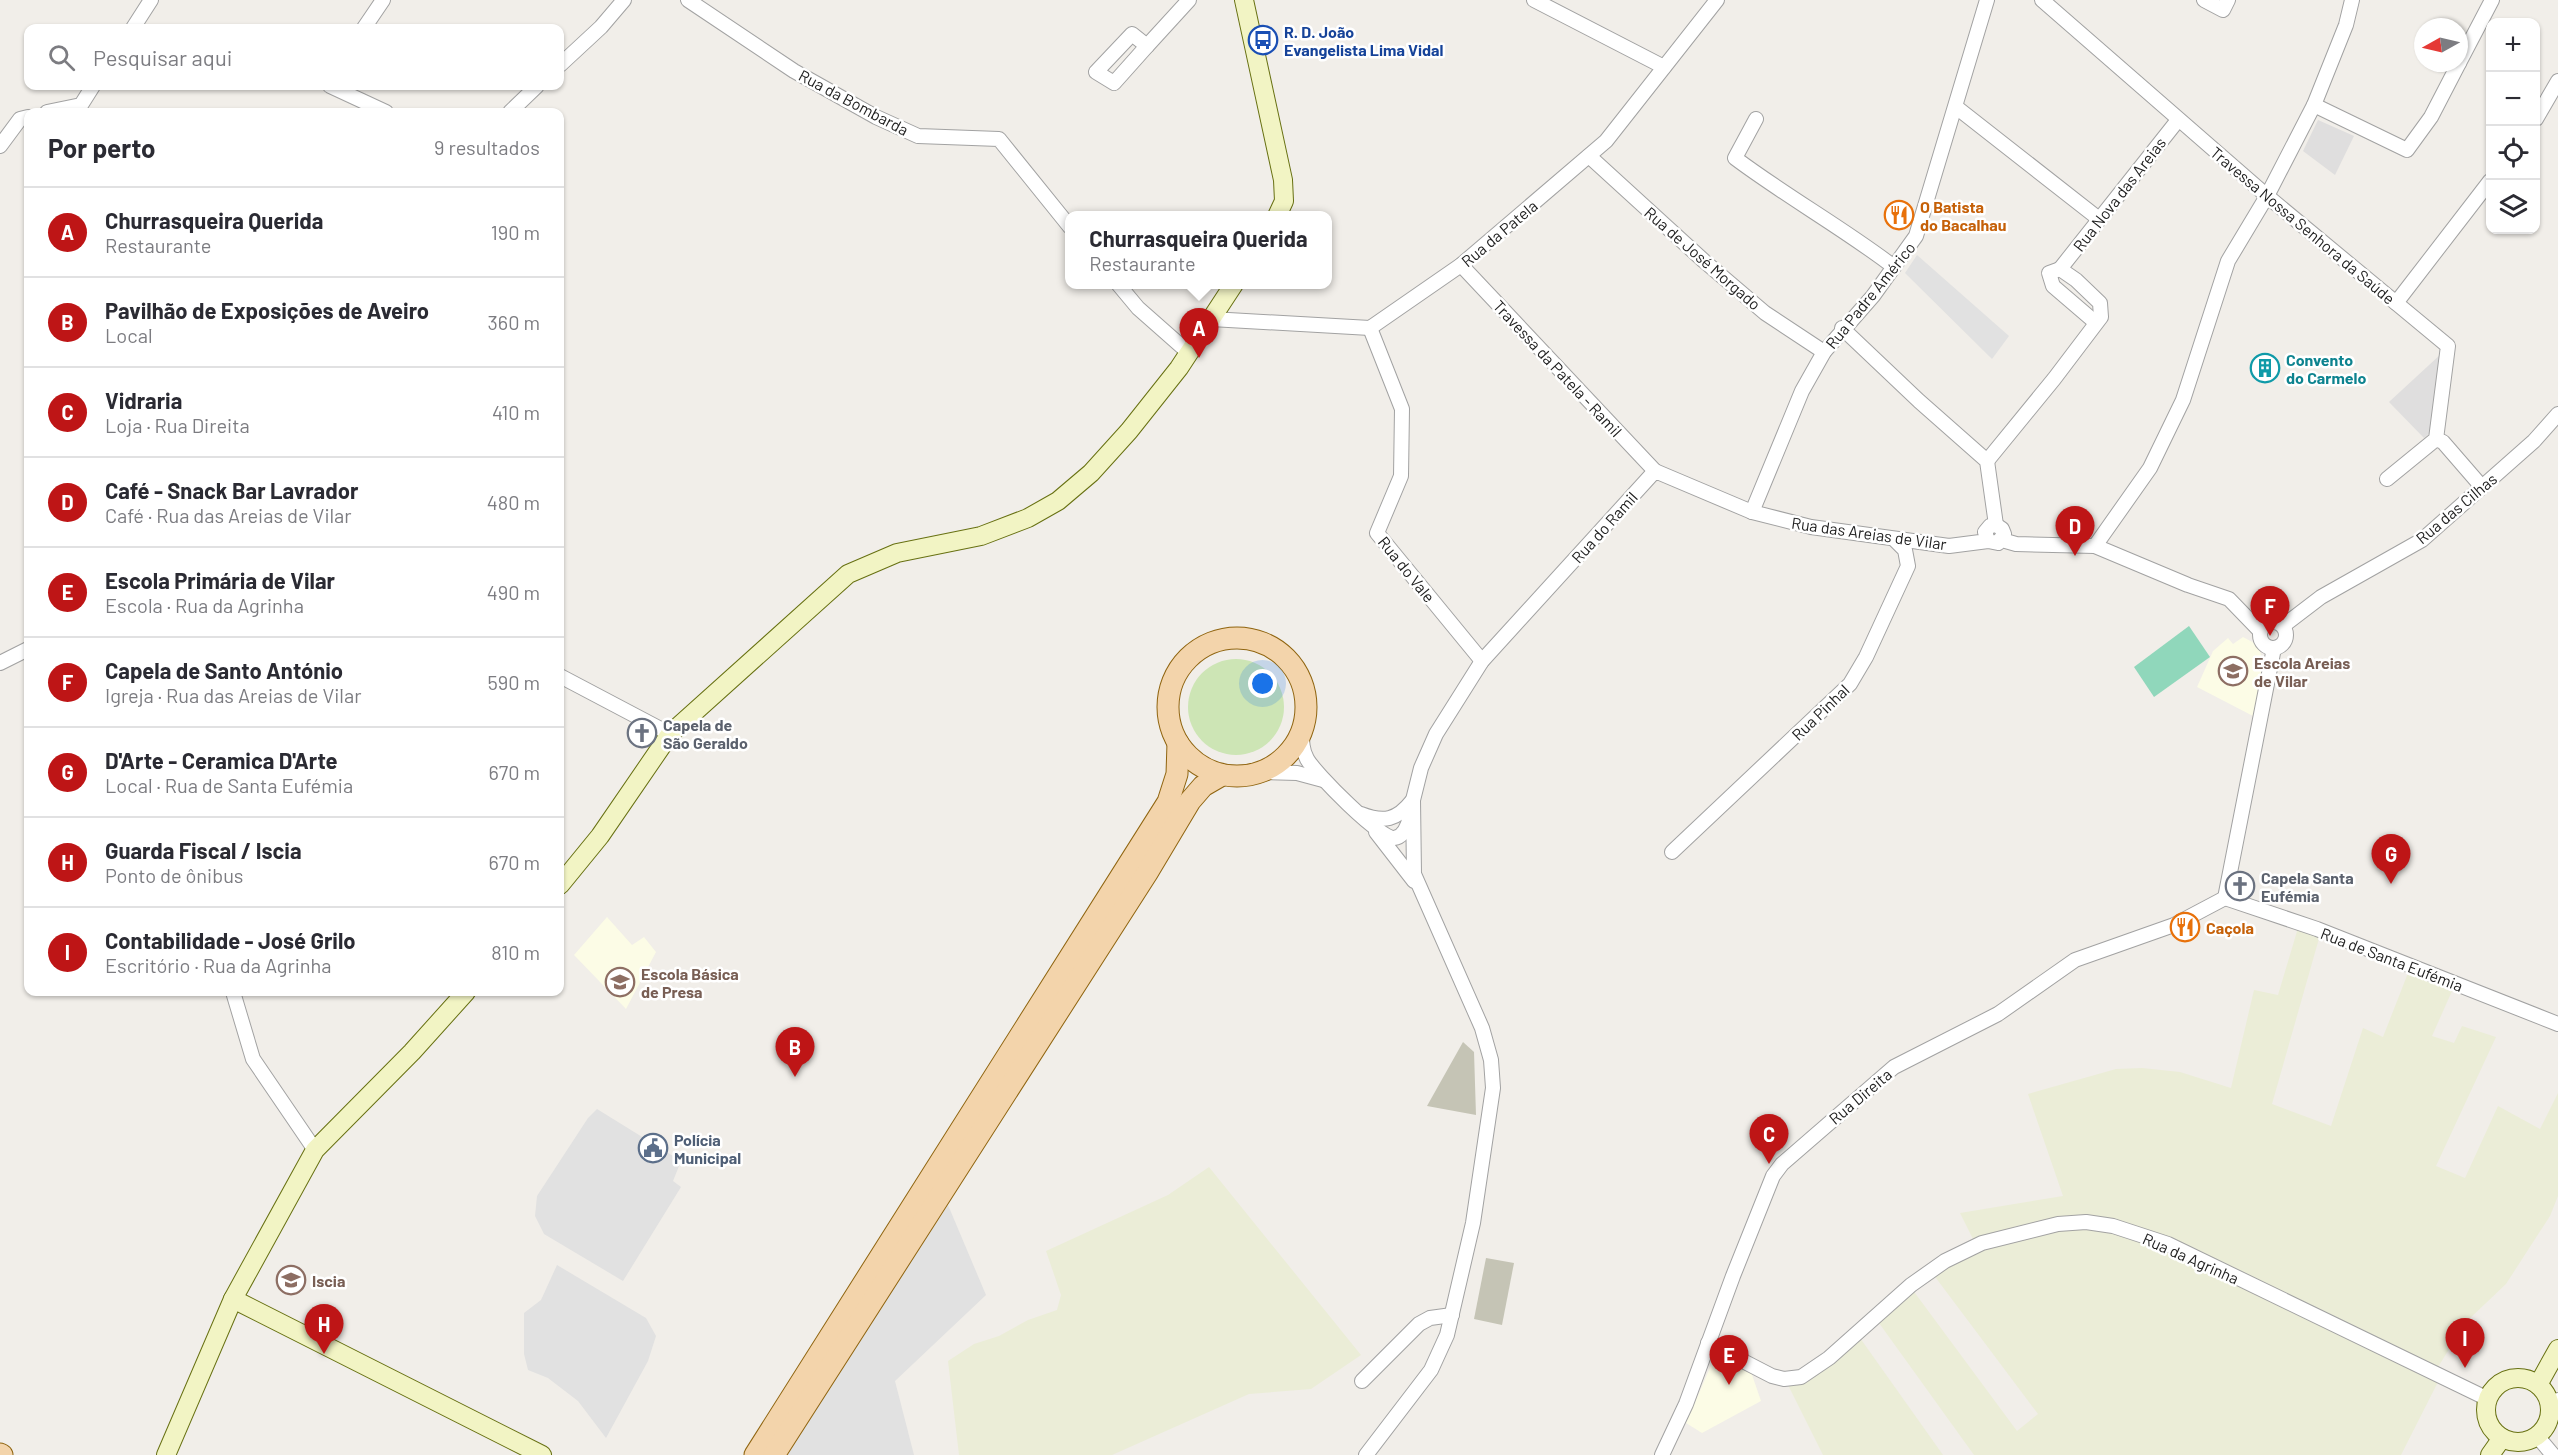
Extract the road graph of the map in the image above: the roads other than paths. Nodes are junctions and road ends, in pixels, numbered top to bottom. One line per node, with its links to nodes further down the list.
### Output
1 (151, 0): 15 (street)
2 (383, 0): 16 (street)
3 (624, 0): 19 (street)
4 (688, 0): 41 (street, Rua da Bombarda)
5 (1189, 0): 17 (street)
6 (1244, 0): 39 (street)
7 (1534, 0): 20 (street)
8 (1716, 0): 20 (street, Rua da Patela)
9 (1987, 0): 27 (street, Rua Padre Américo)
10 (2042, 0): 34 (street, Travessa Nossa Senhora da Saúde)
11 (2204, 0): 12 (street)
12 (2228, 0)
13 (2352, 0): 26 (street)
14 (2492, 0): 18 (street)
15 (136, 24)
16 (367, 24)
17 (1147, 46)
18 (2468, 46)
19 (564, 61)
20 (1664, 67): 36 (street, Rua da Patela)
21 (2454, 72): 26 (street)
22 (2558, 81): 31 (street)
23 (90, 90): 28 (street)
24 (339, 90): 29 (street)
25 (533, 90): 30 (street)
26 (2314, 105): 38 (street)
27 (1956, 107): 40 (street); 43 (street, Rua Padre Américo)
28 (66, 108)
29 (377, 108)
30 (514, 108)
31 (2540, 111)
32 (24, 118): 35 (street)
33 (1756, 119): 43 (street)
34 (2178, 120): 38 (street, Travessa Nossa Senhora da Saúde); 40 (street, Rua Nova das Areias)
35 (0, 146)
36 (1589, 156): 42 (street, Rua da Patela); 53 (street, Rua de José Morgado)
37 (2486, 186): 47 (street)
38 (2267, 196): 47 (street, Travessa Nossa Senhora da Saúde); 63 (street)
39 (1279, 211)
40 (2099, 219): 44 (street, Rua Nova das Areias)
41 (1065, 221)
42 (1461, 265): 50 (street, Rua da Patela); 57 (street, Travessa da Patela - Ramil)
43 (1894, 267): 51 (street, Rua Padre Américo)
44 (2060, 269): 49 (street); 49 (street, Rua Nova das Areias)
45 (1121, 289): 52 (street)
46 (1231, 289): 48 (street)
47 (2396, 303): 55 (street, Travessa Nossa Senhora da Saúde)
48 (1211, 319): 50 (street); 52 (street)
49 (2095, 322): 56 (street)
50 (1370, 328): 68 (street, Rua do Vale)
51 (1842, 328): 53 (street, Rua Padre Américo); 56 (street)
52 (1189, 352): 72 (street)
53 (1824, 352): 60 (street, Rua Padre Américo)
54 (2558, 414): 59 (street, Rua das Cilhas)
55 (2436, 439): 58 (street); 59 (street)
56 (1987, 461): 62 (street)
57 (1655, 471): 60 (street); 68 (street, Rua do Ramil)
58 (2387, 479)
59 (2482, 487): 64 (street, Rua das Cilhas)
60 (1752, 512): 61 (street, Rua das Areias de Vilar)
61 (1895, 540): 62 (street, Rua das Areias de Vilar); 79 (street, Rua Pinhal)
62 (1995, 540): 63 (street, Rua das Areias de Vilar)
63 (2095, 546): 65 (street, Rua das Areias de Vilar)
64 (2283, 626): 65 (street); 66 (street)
65 (2260, 631): 66 (street)
66 (2274, 648): 82 (street)
67 (24, 650): 69 (street)
68 (1482, 661): 77 (street, Rua do Ramil)
69 (0, 663)
70 (564, 678): 72 (street)
71 (1302, 732): 73 (main road); 74 (main road); 76 (street)
72 (670, 734): 80 (street)
73 (1178, 743): 75 (main road); 99 (main road)
74 (1260, 772): 75 (main road); 76 (street)
75 (1222, 774): 100 (main road)
76 (1323, 780): 78 (street)
77 (1413, 800): 78 (street); 78 (street); 81 (street)
78 (1364, 818): 81 (street)
79 (1672, 852)
80 (564, 880)
81 (1417, 885): 88 (street)
82 (2225, 898): 85 (street, Rua de Santa Eufémia); 89 (street, Rua Direita)
83 (234, 996): 86 (street)
84 (462, 996): 86 (street)
85 (2558, 1024)
86 (315, 1149): 87 (street)
87 (234, 1299): 97 (street); 98 (street)
88 (1452, 1315): 91 (street); 101 (street)
89 (1708, 1343): 93 (street, Rua da Agrinha); 102 (street, Rua Direita)
90 (2558, 1349): 92 (street)
91 (1362, 1381)
92 (2538, 1385): 93 (street); 94 (street)
93 (2488, 1399): 96 (street)
94 (2554, 1402): 95 (street)
95 (2537, 1436): 96 (street); 104 (street)
96 (2502, 1438): 103 (street)
97 (166, 1455)
98 (542, 1455)
99 (755, 1455)
100 (774, 1455)
101 (1366, 1455)
102 (1662, 1455)
103 (2490, 1455)
104 (2553, 1455)

